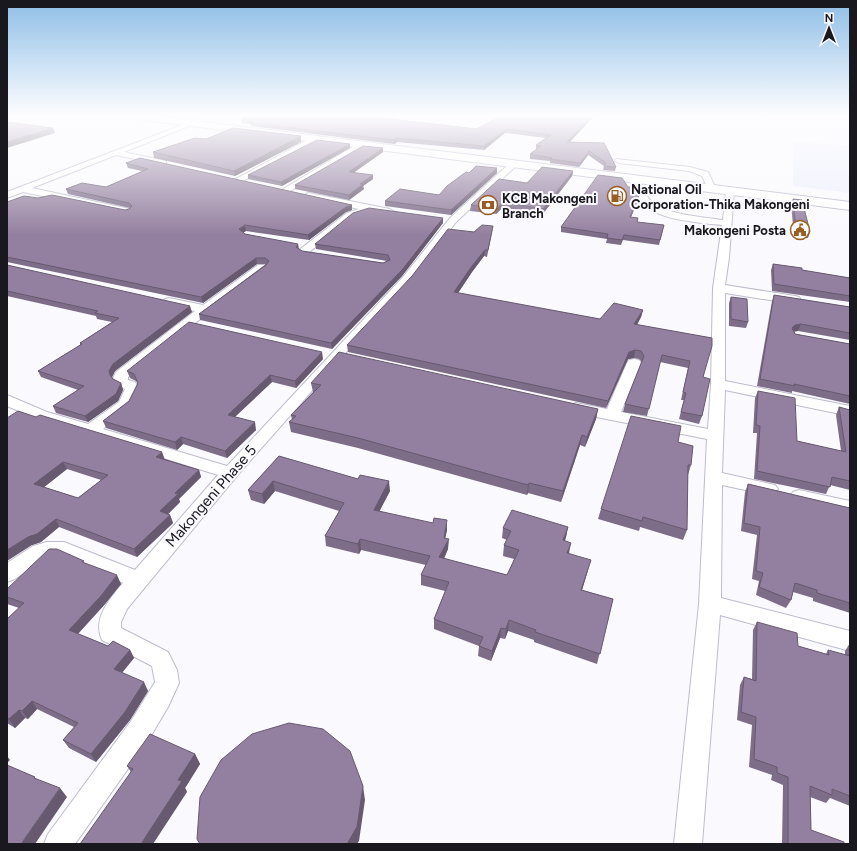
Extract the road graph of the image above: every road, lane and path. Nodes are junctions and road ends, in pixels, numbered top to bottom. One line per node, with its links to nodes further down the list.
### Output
1 (107, 156): 11 (street)
2 (131, 156): 8 (street)
3 (283, 156): 10 (street)
4 (342, 156): 15 (street)
5 (448, 156): 7 (highway)
6 (619, 161): 12 (street)
7 (514, 164): 9 (highway); 35 (street, Makongeni Phase 5)
8 (170, 165)
9 (634, 179): 12 (highway); 18 (street)
10 (253, 184)
11 (23, 189): 13 (street); 16 (street)
12 (721, 190): 14 (highway); 18 (street)
13 (7, 195)
14 (850, 206)
15 (368, 209): 17 (street); 19 (street)
16 (127, 211)
17 (401, 214)
18 (727, 223): 21 (street)
19 (297, 243)
20 (262, 267): 24 (street)
21 (719, 288): 23 (street); 28 (street)
22 (155, 299): 24 (street)
23 (804, 301)
24 (205, 309): 25 (street)
25 (187, 323): 26 (street); 33 (street)
26 (203, 326)
27 (634, 363): 32 (street)
28 (718, 384): 31 (street); 34 (street)
29 (7, 400): 33 (street)
30 (565, 406): 32 (street)
31 (850, 411)
32 (612, 416): 34 (street)
33 (91, 430): 35 (street)
34 (716, 436): 36 (street)
35 (230, 473): 39 (street, Makongeni Phase 5)
36 (714, 477): 37 (street); 40 (street)
37 (850, 508)
38 (7, 574): 39 (street)
39 (137, 580): 42 (street, Makongeni Phase 5)
40 (710, 604): 41 (street); 43 (street)
41 (850, 641)
42 (58, 844)
43 (688, 844)

